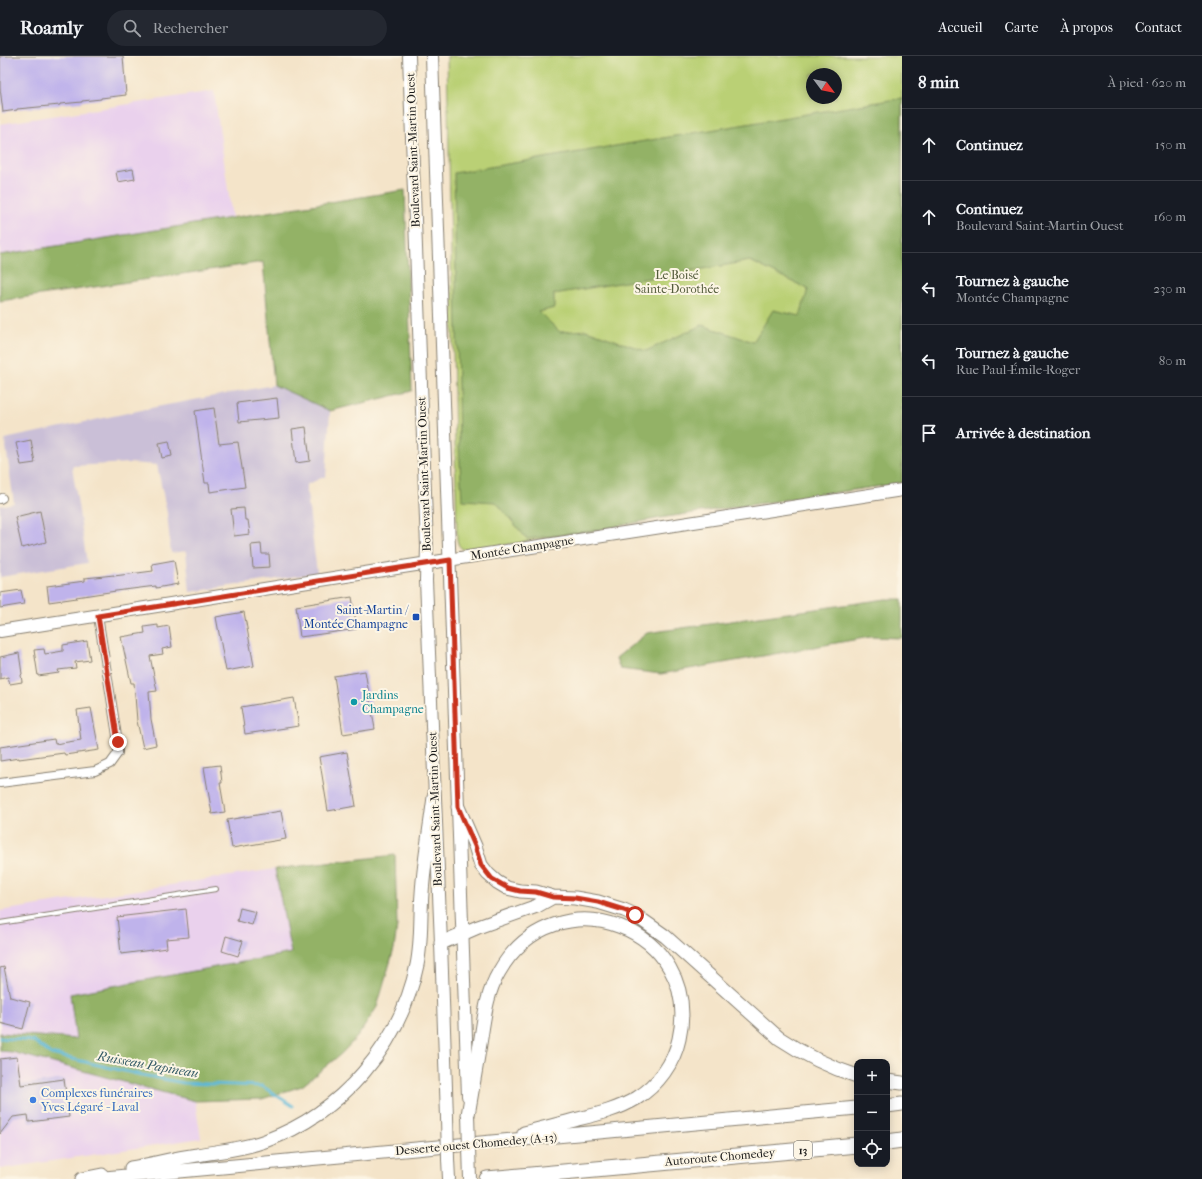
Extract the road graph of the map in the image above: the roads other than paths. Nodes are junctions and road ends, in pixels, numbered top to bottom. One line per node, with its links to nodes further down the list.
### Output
1 (409, 56): 5 (main road, Boulevard Saint-Martin Ouest)
2 (432, 56): 4 (main road, Boulevard Saint-Martin Ouest)
3 (902, 490): 4 (main road, Montée Champagne)
4 (450, 560): 5 (main road, Montée Champagne); 10 (main road, Boulevard Saint-Martin Ouest)
5 (426, 563): 6 (main road, Montée Champagne); 9 (main road, Boulevard Saint-Martin Ouest)
6 (98, 616): 7 (main road, Montée Champagne); 8 (street)
7 (0, 631)
8 (0, 783)
9 (434, 797): 15 (main road, Boulevard Saint-Martin Ouest); 27 (main road)
10 (458, 807): 12 (main road); 14 (main road, Boulevard Saint-Martin Ouest)
11 (216, 888): 13 (lane)
12 (553, 897): 14 (main road); 16 (main road)
13 (0, 923)
14 (461, 934): 15 (main road); 22 (main road, Boulevard Saint-Martin Ouest)
15 (441, 943): 29 (main road, Boulevard Saint-Martin Ouest, bridge)
16 (854, 1075)
17 (890, 1081): 18 (main road)
18 (902, 1083)
19 (902, 1104): 20 (main road)
20 (890, 1106)
21 (854, 1108): 25 (main road, Desserte ouest Chomedey (A-13))
22 (468, 1115): 25 (main road); 30 (main road, Boulevard Saint-Martin Ouest, bridge)
23 (902, 1140): 24 (highway)
24 (890, 1142)
25 (481, 1144): 28 (main road, Desserte ouest Chomedey (A-13))
26 (854, 1145): 31 (highway, Autoroute Chomedey / 13)
27 (82, 1179)
28 (94, 1179)
29 (449, 1179)
30 (470, 1179)
31 (488, 1179)

